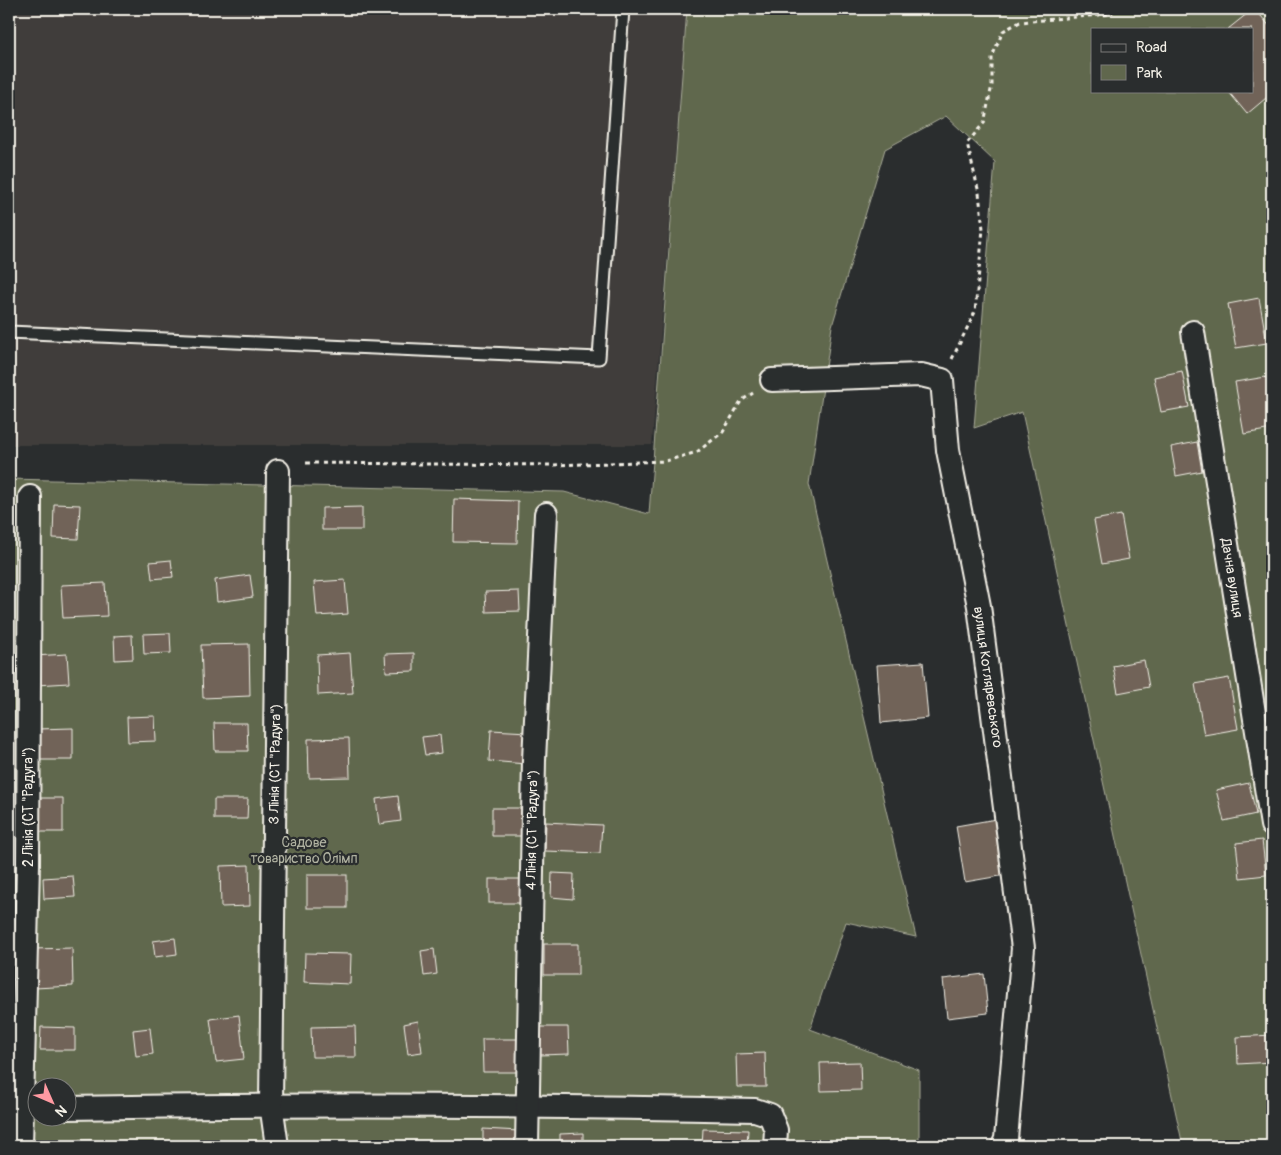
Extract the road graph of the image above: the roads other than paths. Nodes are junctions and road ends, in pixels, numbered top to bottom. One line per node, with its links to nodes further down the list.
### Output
1 (623, 9): 2 (lane)
2 (9, 332)
3 (1193, 332): 8 (street, Дачна вулиця)
4 (772, 380): 17 (street, вулиця Котляревського)
5 (278, 471): 9 (street, З Лінія (СТ "Радуга"))
6 (30, 497): 12 (street, 2 Лінія (СТ "Радуга"))
7 (546, 514): 10 (street, 4 Лінія (СТ "Радуга"))
8 (1272, 825)
9 (271, 1104): 10 (street); 11 (street); 14 (street, З Лінія (СТ "Радуга"))
10 (526, 1105): 15 (street, 4 Лінія (СТ "Радуга")); 16 (street)
11 (78, 1108)
12 (23, 1109): 13 (street, 2 Лінія (СТ "Радуга"))
13 (21, 1146)
14 (277, 1146)
15 (527, 1146)
16 (775, 1146)
17 (1003, 1146)

